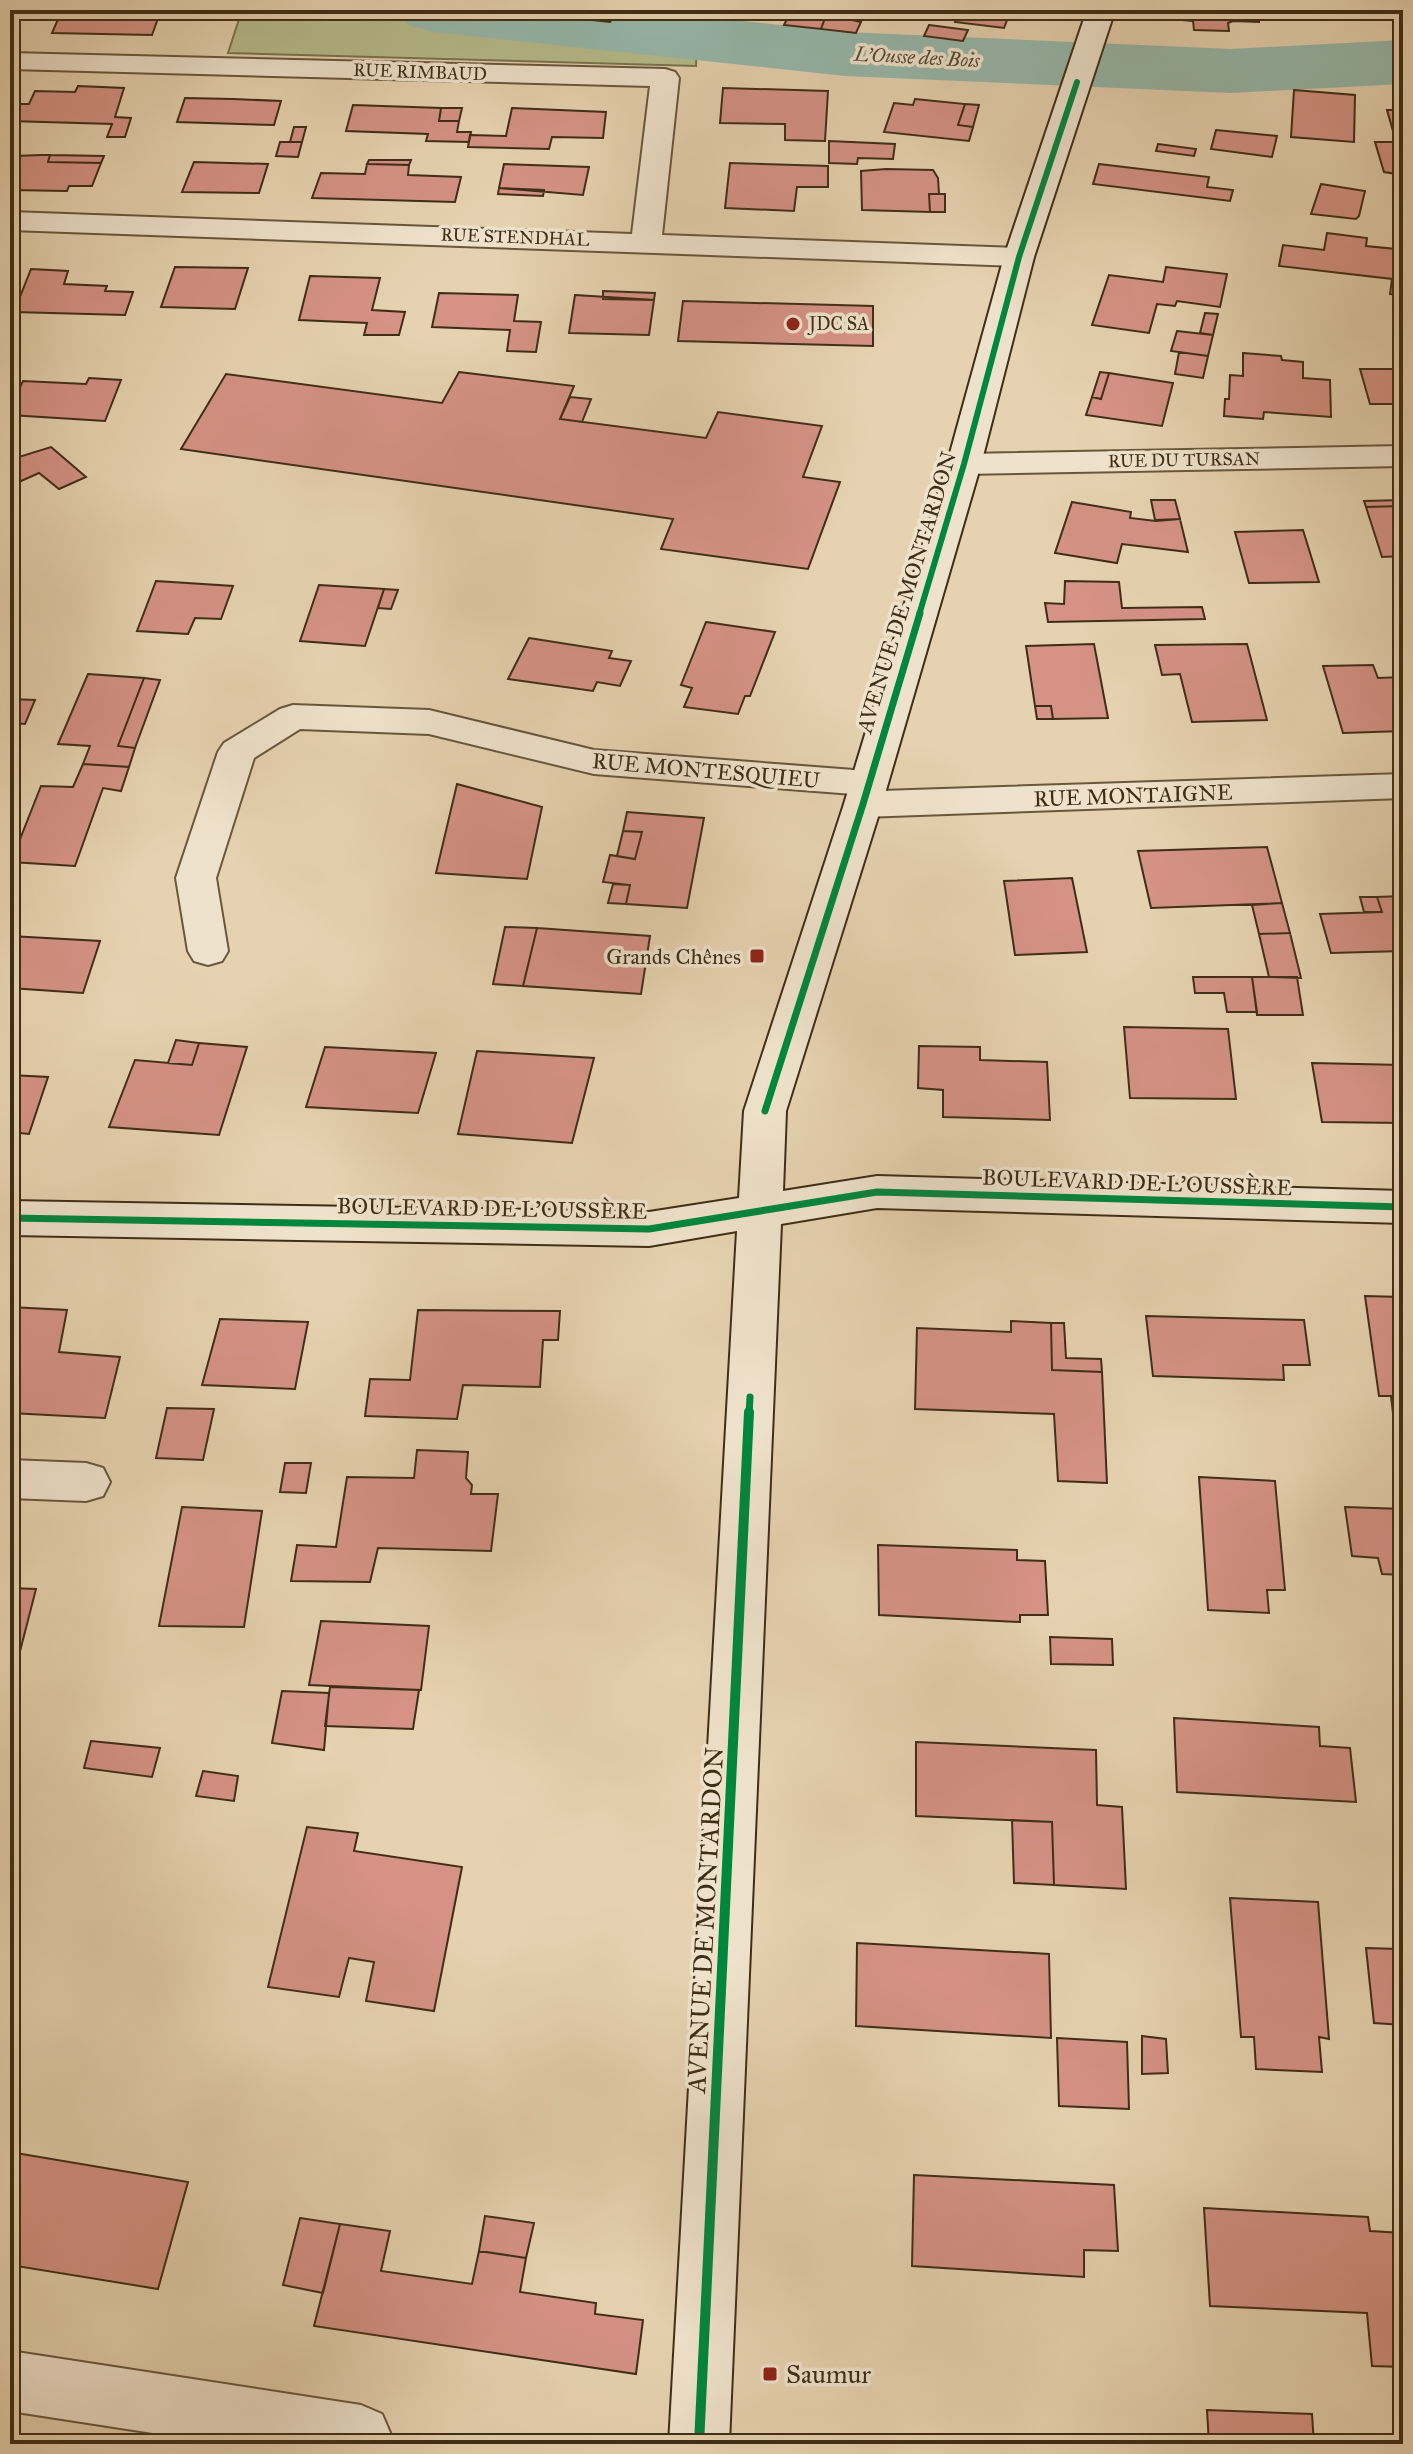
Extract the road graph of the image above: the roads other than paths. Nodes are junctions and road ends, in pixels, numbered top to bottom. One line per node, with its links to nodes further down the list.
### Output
1 (1101, 10): 5 (street, AVENUE DE MONTARDON)
2 (10, 61): 4 (street, RUE RIMBAUD)
3 (10, 221): 4 (street, RUE STENDHAL)
4 (646, 242): 5 (street, RUE STENDHAL)
5 (1019, 257): 7 (street, AVENUE DE MONTARDON)
6 (1403, 456): 7 (street, RUE DU TURSAN)
7 (964, 464): 9 (street, AVENUE DE MONTARDON)
8 (1403, 786): 9 (street, RUE MONTAIGNE)
9 (865, 794): 10 (street, RUE MONTESQUIEU); 12 (street, AVENUE DE MONTARDON)
10 (208, 951)
11 (1403, 1207): 12 (street, BOULEVARD DE L'OUSSÈRE)
12 (760, 1210): 13 (street, BOULEVARD DE L'OUSSÈRE); 18 (street, AVENUE DE MONTARDON)
13 (10, 1218)
14 (10, 1479): 15 (street)
15 (86, 1482)
16 (10, 2381): 17 (street)
17 (359, 2444)
18 (699, 2444)

